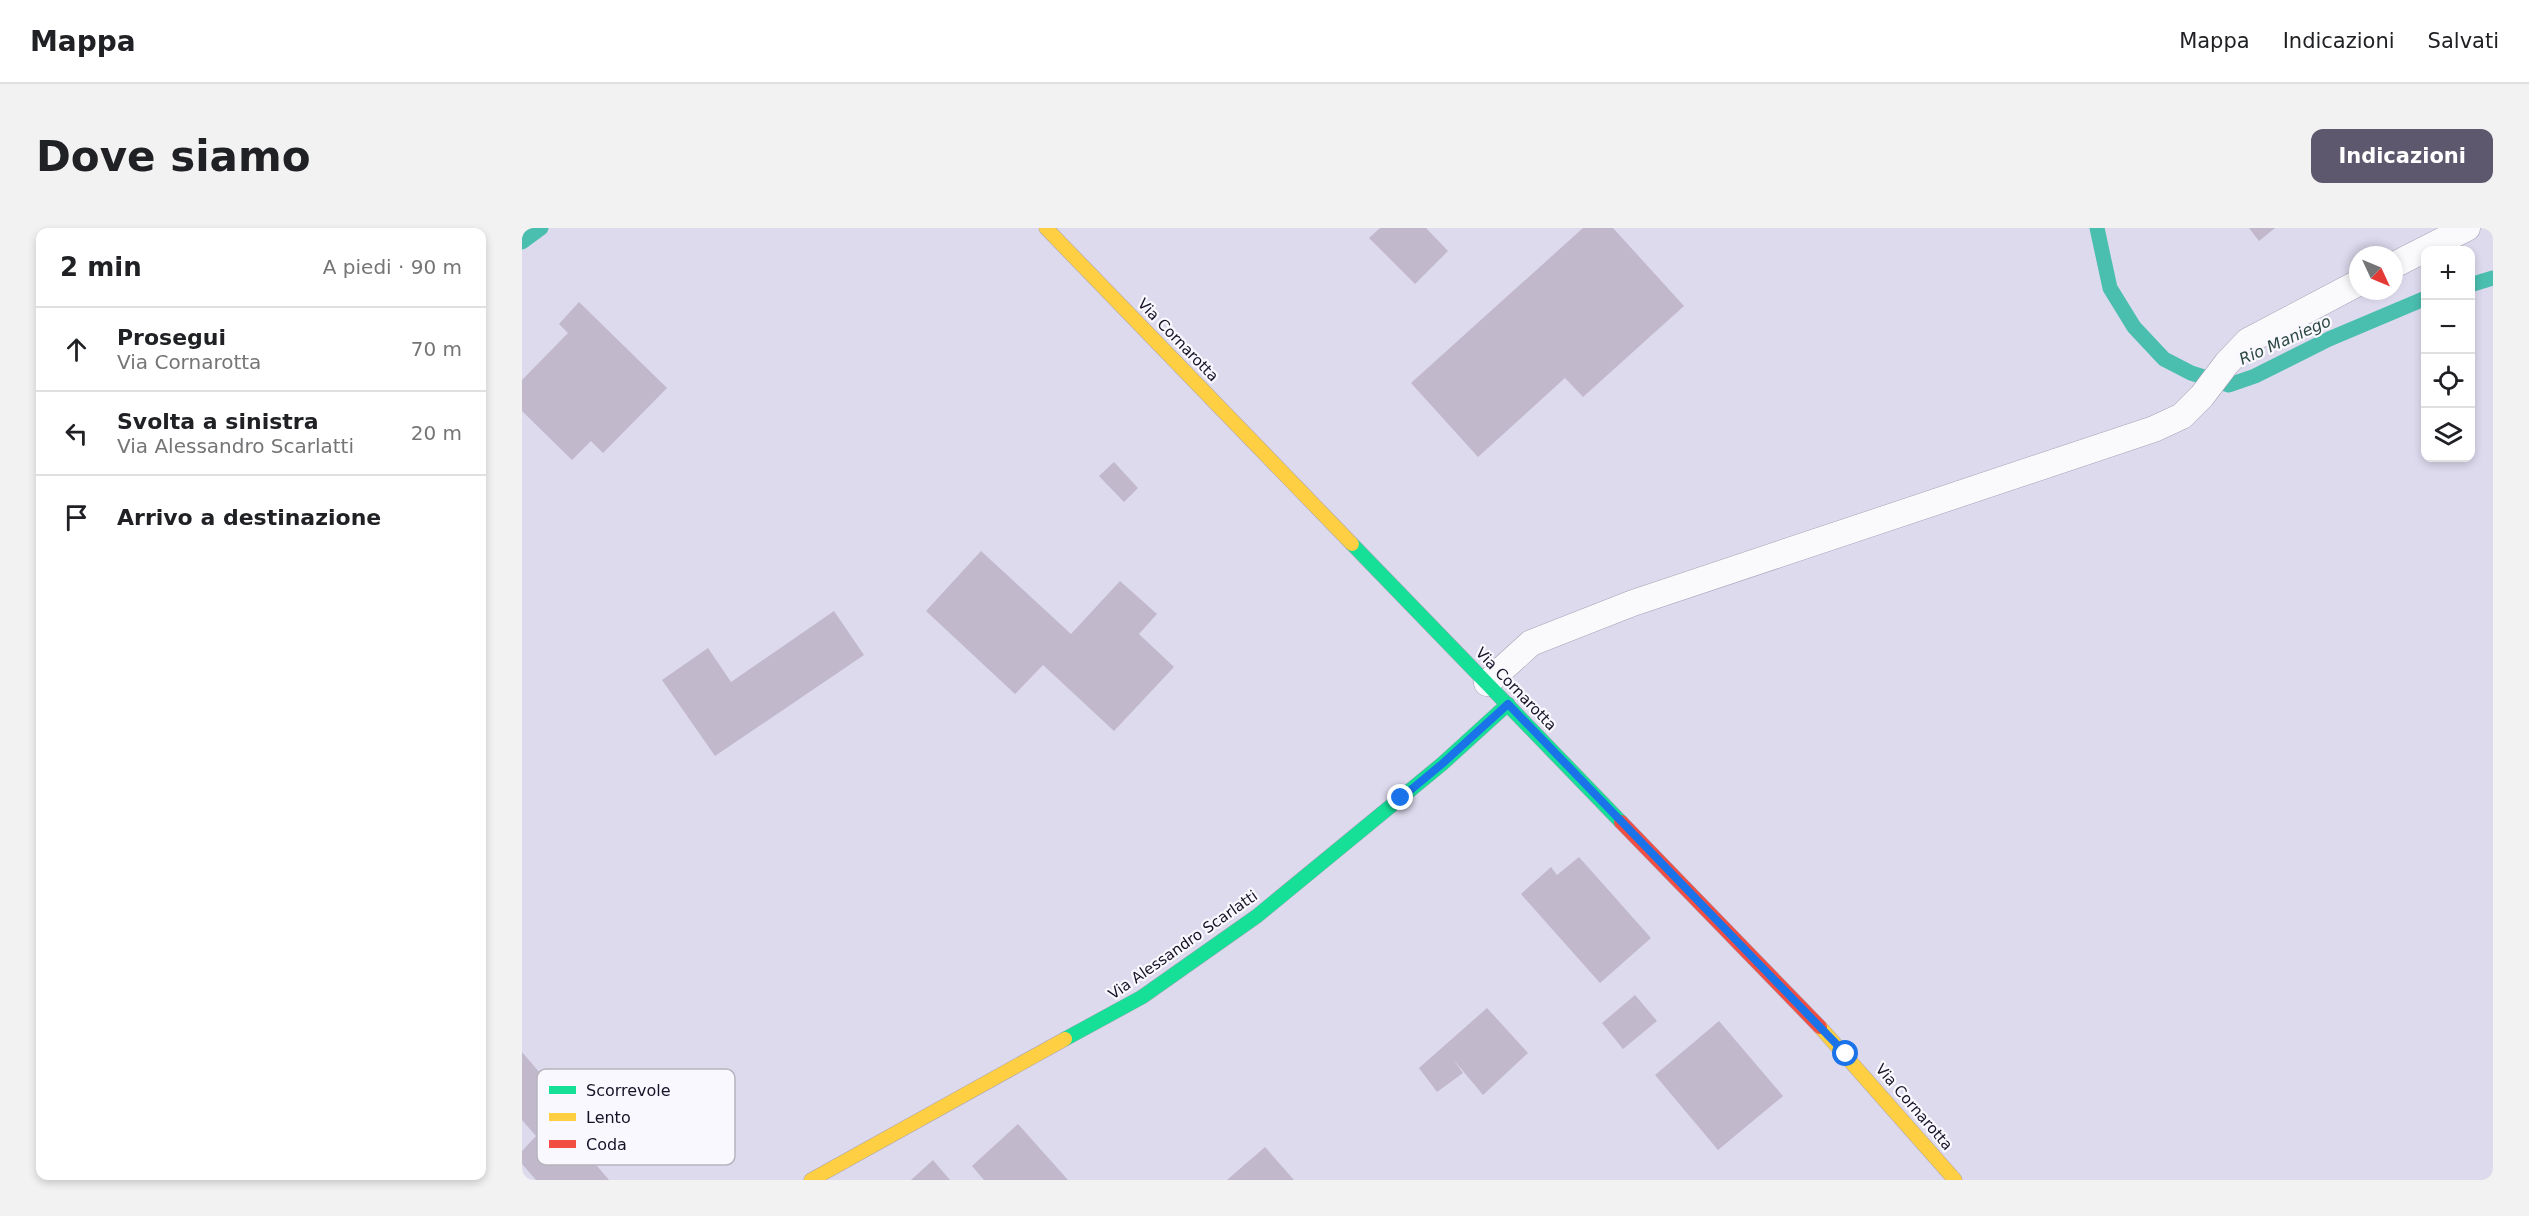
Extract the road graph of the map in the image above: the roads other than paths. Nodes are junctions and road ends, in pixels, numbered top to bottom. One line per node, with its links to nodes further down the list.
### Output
1 (1046, 228): 5 (main road, Via Cornarotta)
2 (2467, 228): 3 (lane)
3 (2403, 260)
4 (2349, 288): 5 (lane)
5 (1488, 683): 6 (main road, Via Cornarotta)
6 (1508, 704): 7 (main road, Via Alessandro Scarlatti); 8 (main road, Via Cornarotta)
7 (811, 1180)
8 (1955, 1180)

